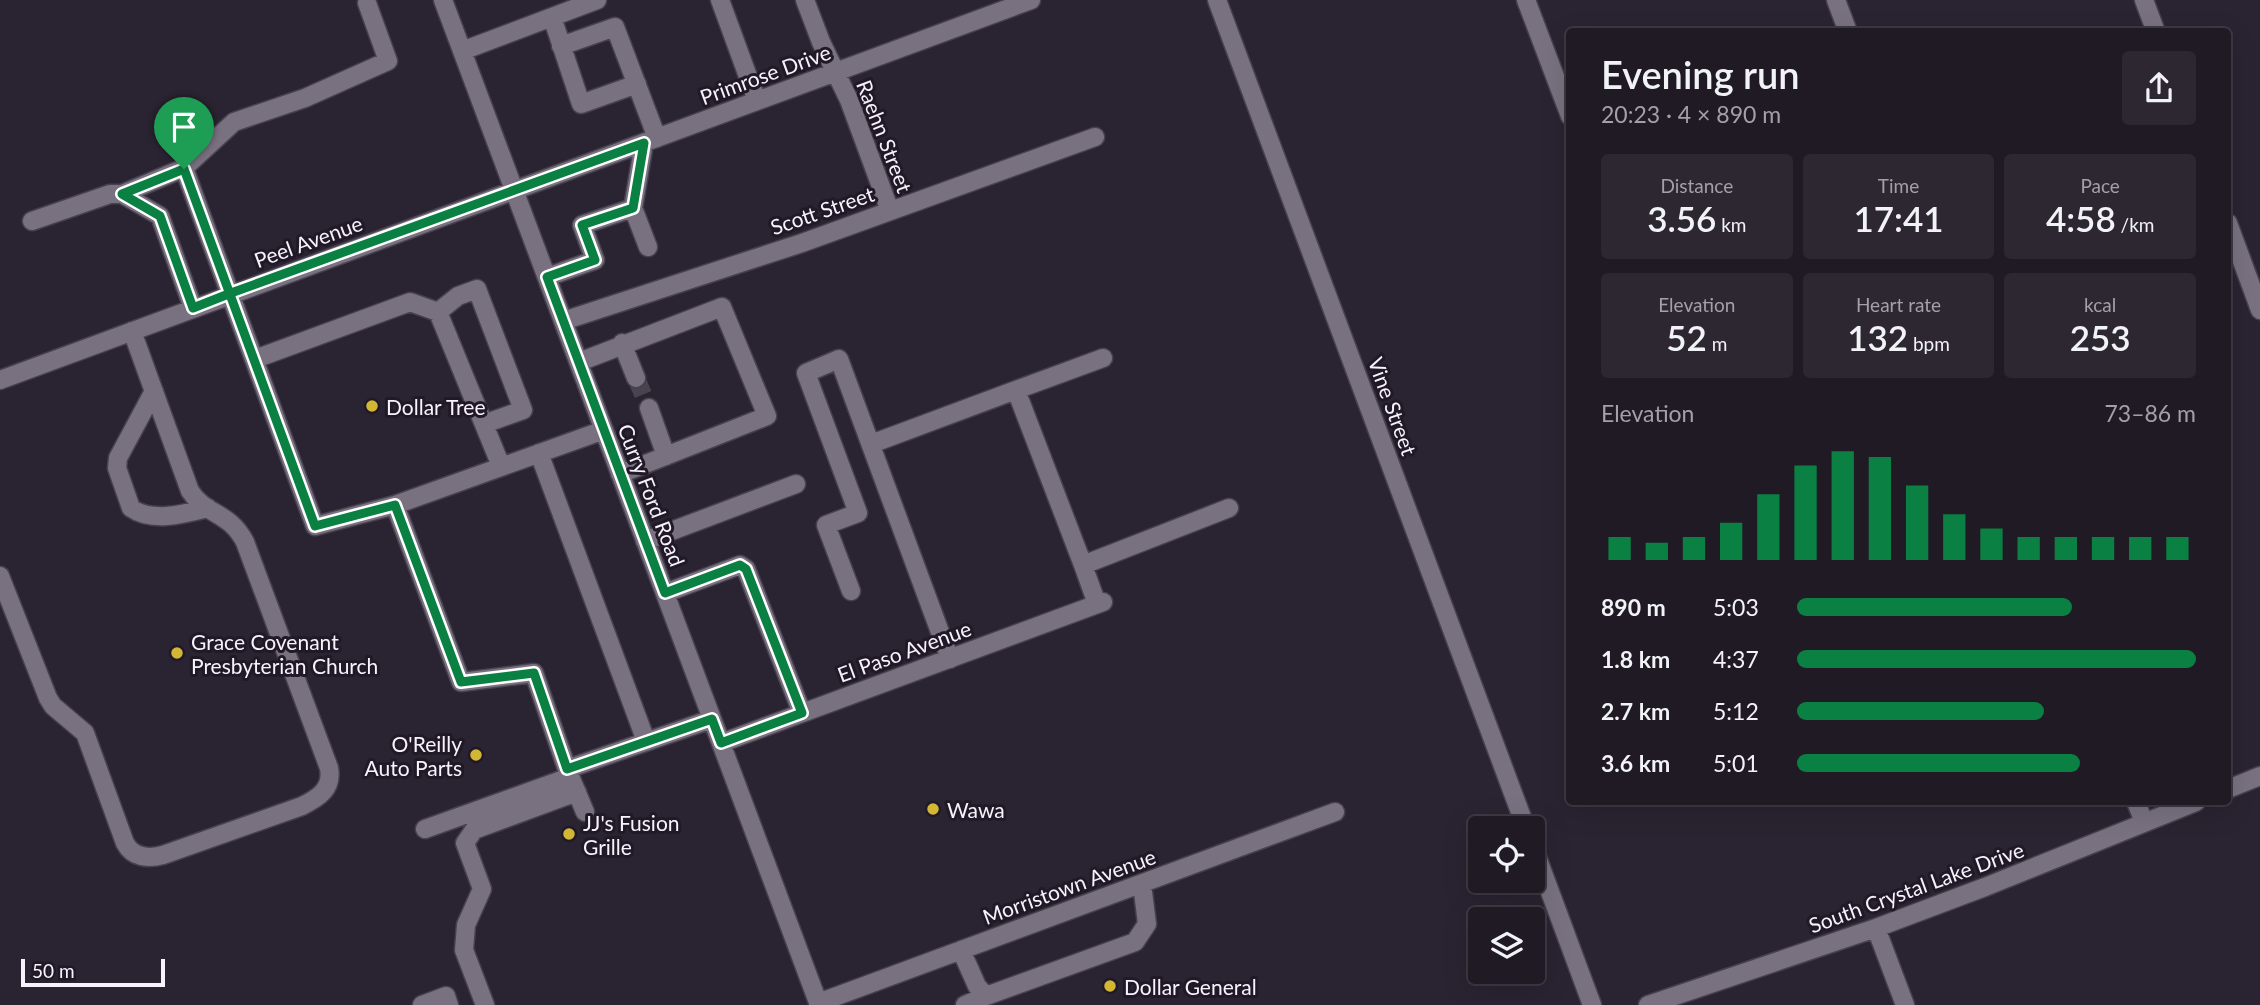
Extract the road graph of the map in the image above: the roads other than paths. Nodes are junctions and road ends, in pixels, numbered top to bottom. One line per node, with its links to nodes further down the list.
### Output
1 (443, 0): 15 (street, Curry Ford Road)
2 (597, 0): 11 (street)
3 (720, 0): 18 (street)
4 (805, 0): 16 (street, Raehn Street)
5 (1031, 0): 16 (street, Primrose Drive)
6 (1217, 0): 74 (street, Vine Street)
7 (1526, 0): 19 (street)
8 (1836, 0): 12 (street)
9 (2144, 0): 13 (street)
10 (367, 3): 22 (street)
11 (552, 17): 14 (street); 15 (street)
12 (1846, 28)
13 (2154, 28)
14 (561, 46): 17 (street); 17 (street)
15 (462, 51): 23 (street, Curry Ford Road)
16 (836, 72): 18 (street, Primrose Drive); 26 (street, Raehn Street)
17 (637, 84): 21 (street)
18 (757, 101): 21 (street, Primrose Drive)
19 (1566, 105)
20 (1095, 137): 26 (street, Scott Street)
21 (651, 140): 23 (street, Primrose Drive); 25 (street)
22 (184, 169): 24 (street); 31 (street)
23 (514, 190): 30 (street, Curry Ford Road); 31 (street, Peel Avenue)
24 (122, 194): 27 (street); 32 (street)
25 (633, 208): 29 (street); 30 (street)
26 (890, 211): 35 (street, Scott Street)
27 (32, 221)
28 (2231, 231): 33 (street)
29 (648, 247)
30 (547, 277): 35 (street, Curry Ford Road)
31 (231, 293): 32 (street, Peel Avenue); 39 (street)
32 (193, 308): 36 (street, Peel Avenue)
33 (2260, 310)
34 (438, 312): 39 (street); 46 (street); 46 (street)
35 (563, 321): 40 (street, Curry Ford Road)
36 (132, 331): 42 (street, Peel Avenue); 44 (street)
37 (622, 343): 40 (street); 41 (street); 50 (street)
38 (1103, 358): 43 (street)
39 (255, 359): 54 (street)
40 (579, 362): 47 (street, Curry Ford Road)
41 (636, 379)
42 (0, 380)
43 (1016, 390): 48 (street); 58 (street)
44 (154, 391): 55 (street); 55 (street)
45 (649, 408): 50 (street)
46 (484, 424): 51 (street)
47 (604, 430): 49 (street); 52 (street, Curry Ford Road)
48 (870, 444): 60 (street); 62 (street)
49 (539, 453): 51 (street); 65 (street)
50 (666, 456): 52 (street)
51 (501, 466): 54 (street)
52 (620, 474): 57 (street, Curry Ford Road)
53 (796, 484): 57 (street)
54 (395, 505): 68 (street)
55 (208, 508): 59 (street)
56 (1229, 508): 58 (street)
57 (645, 541): 61 (street, Curry Ford Road)
58 (1083, 565): 62 (street, El Paso Avenue)
59 (0, 576)
60 (850, 591)
61 (665, 593): 63 (street); 64 (street, Curry Ford Road)
62 (950, 659): 63 (street, El Paso Avenue)
63 (802, 713): 66 (street, El Paso Avenue)
64 (712, 719): 65 (street); 66 (street, Curry Ford Road)
65 (646, 741): 68 (street)
66 (721, 743): 82 (street, Curry Ford Road)
67 (2260, 776): 69 (street)
68 (571, 779): 72 (street); 76 (street); 85 (street)
69 (2231, 788)
70 (2137, 805): 75 (street)
71 (2188, 805): 75 (street, South Crystal Lake Drive)
72 (585, 812)
73 (1335, 812): 78 (street, Morristown Avenue)
74 (1522, 816)
75 (2144, 822): 79 (street, South Crystal Lake Drive)
76 (425, 829)
77 (1545, 878): 87 (street)
78 (1142, 884): 80 (street, Morristown Avenue); 81 (street)
79 (1876, 928): 88 (street, South Crystal Lake Drive); 89 (street)
80 (961, 950): 81 (street); 82 (street, Morristown Avenue)
81 (986, 996): 86 (street)
82 (818, 1004)
83 (422, 1005): 84 (street)
84 (449, 1005)
85 (485, 1005)
86 (965, 1005)
87 (1592, 1005)
88 (1648, 1005)
89 (1905, 1005)

